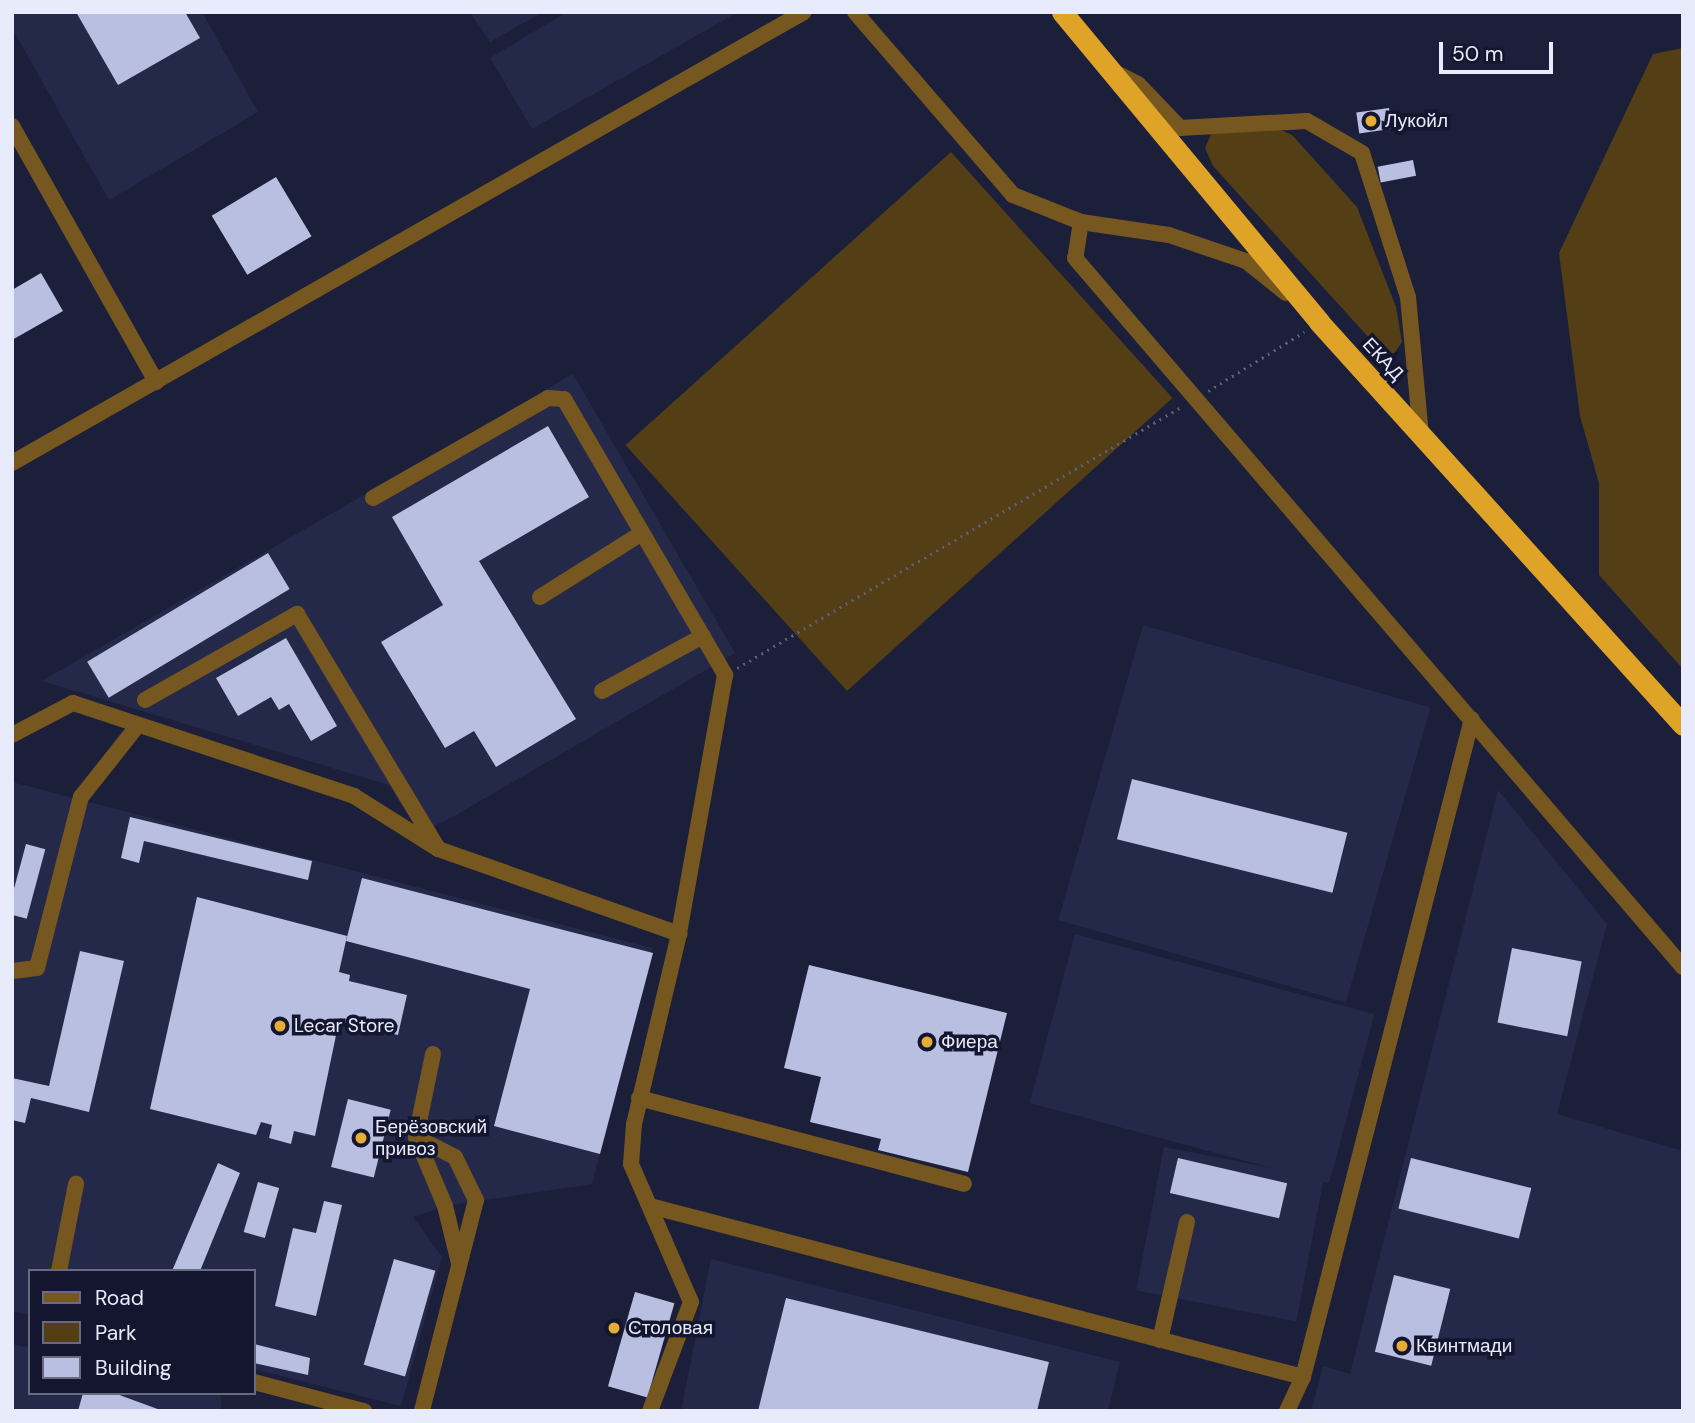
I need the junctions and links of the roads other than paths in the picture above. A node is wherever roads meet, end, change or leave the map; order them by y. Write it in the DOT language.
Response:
graph roads {
  1 [pos="804,12"];
  2 [pos="855,12"];
  3 [pos="1062,12"];
  4 [pos="1107,68"];
  5 [pos="12,126"];
  6 [pos="1081,222"];
  7 [pos="1314,317"];
  8 [pos="156,382"];
  9 [pos="1421,434"];
  10 [pos="12,463"];
  11 [pos="373,498"];
  12 [pos="642,533"];
  13 [pos="540,597"];
  14 [pos="703,636"];
  15 [pos="602,691"];
  16 [pos="145,700"];
  17 [pos="1472,719"];
  18 [pos="138,725"];
  19 [pos="1683,725"];
  20 [pos="12,736"];
  21 [pos="438,849"];
  22 [pos="679,934"];
  23 [pos="1683,967"];
  24 [pos="12,971"];
  25 [pos="433,1054"];
  26 [pos="639,1097"];
  27 [pos="416,1137"];
  28 [pos="76,1184"];
  29 [pos="964,1184"];
  30 [pos="654,1207"];
  31 [pos="1187,1222"];
  32 [pos="460,1265"];
  33 [pos="59,1269"];
  34 [pos="1160,1340"];
  35 [pos="1303,1377"];
  36 [pos="256,1383"];
  37 [pos="364,1411"];
  38 [pos="422,1411"];
  39 [pos="650,1411"];
  40 [pos="1287,1411"];
  1 -- 8 [label="street"];
  2 -- 6 [label="street"];
  3 -- 4 [label="highway, ЕКАД"];
  4 -- 7 [label="highway, ЕКАД"];
  4 -- 9 [label="street"];
  5 -- 8 [label="street"];
  6 -- 7 [label="street"];
  6 -- 17 [label="street"];
  7 -- 9 [label="highway, ЕКАД"];
  8 -- 10 [label="street"];
  9 -- 19 [label="highway, ЕКАД"];
  11 -- 12 [label="street"];
  12 -- 13 [label="street"];
  12 -- 14 [label="street"];
  14 -- 15 [label="street"];
  14 -- 22 [label="street"];
  16 -- 21 [label="street"];
  17 -- 23 [label="street"];
  17 -- 35 [label="street"];
  18 -- 20 [label="street"];
  18 -- 21 [label="street"];
  18 -- 24 [label="street"];
  21 -- 22 [label="street"];
  22 -- 26 [label="street"];
  25 -- 27 [label="street"];
  26 -- 29 [label="street"];
  26 -- 30 [label="street"];
  27 -- 32 [label="street"];
  27 -- 32 [label="street"];
  28 -- 33 [label="street"];
  30 -- 34 [label="street"];
  30 -- 39 [label="street"];
  31 -- 34 [label="street"];
  32 -- 38 [label="street"];
  34 -- 35 [label="street"];
  35 -- 40 [label="street"];
  36 -- 37 [label="street"];
}
